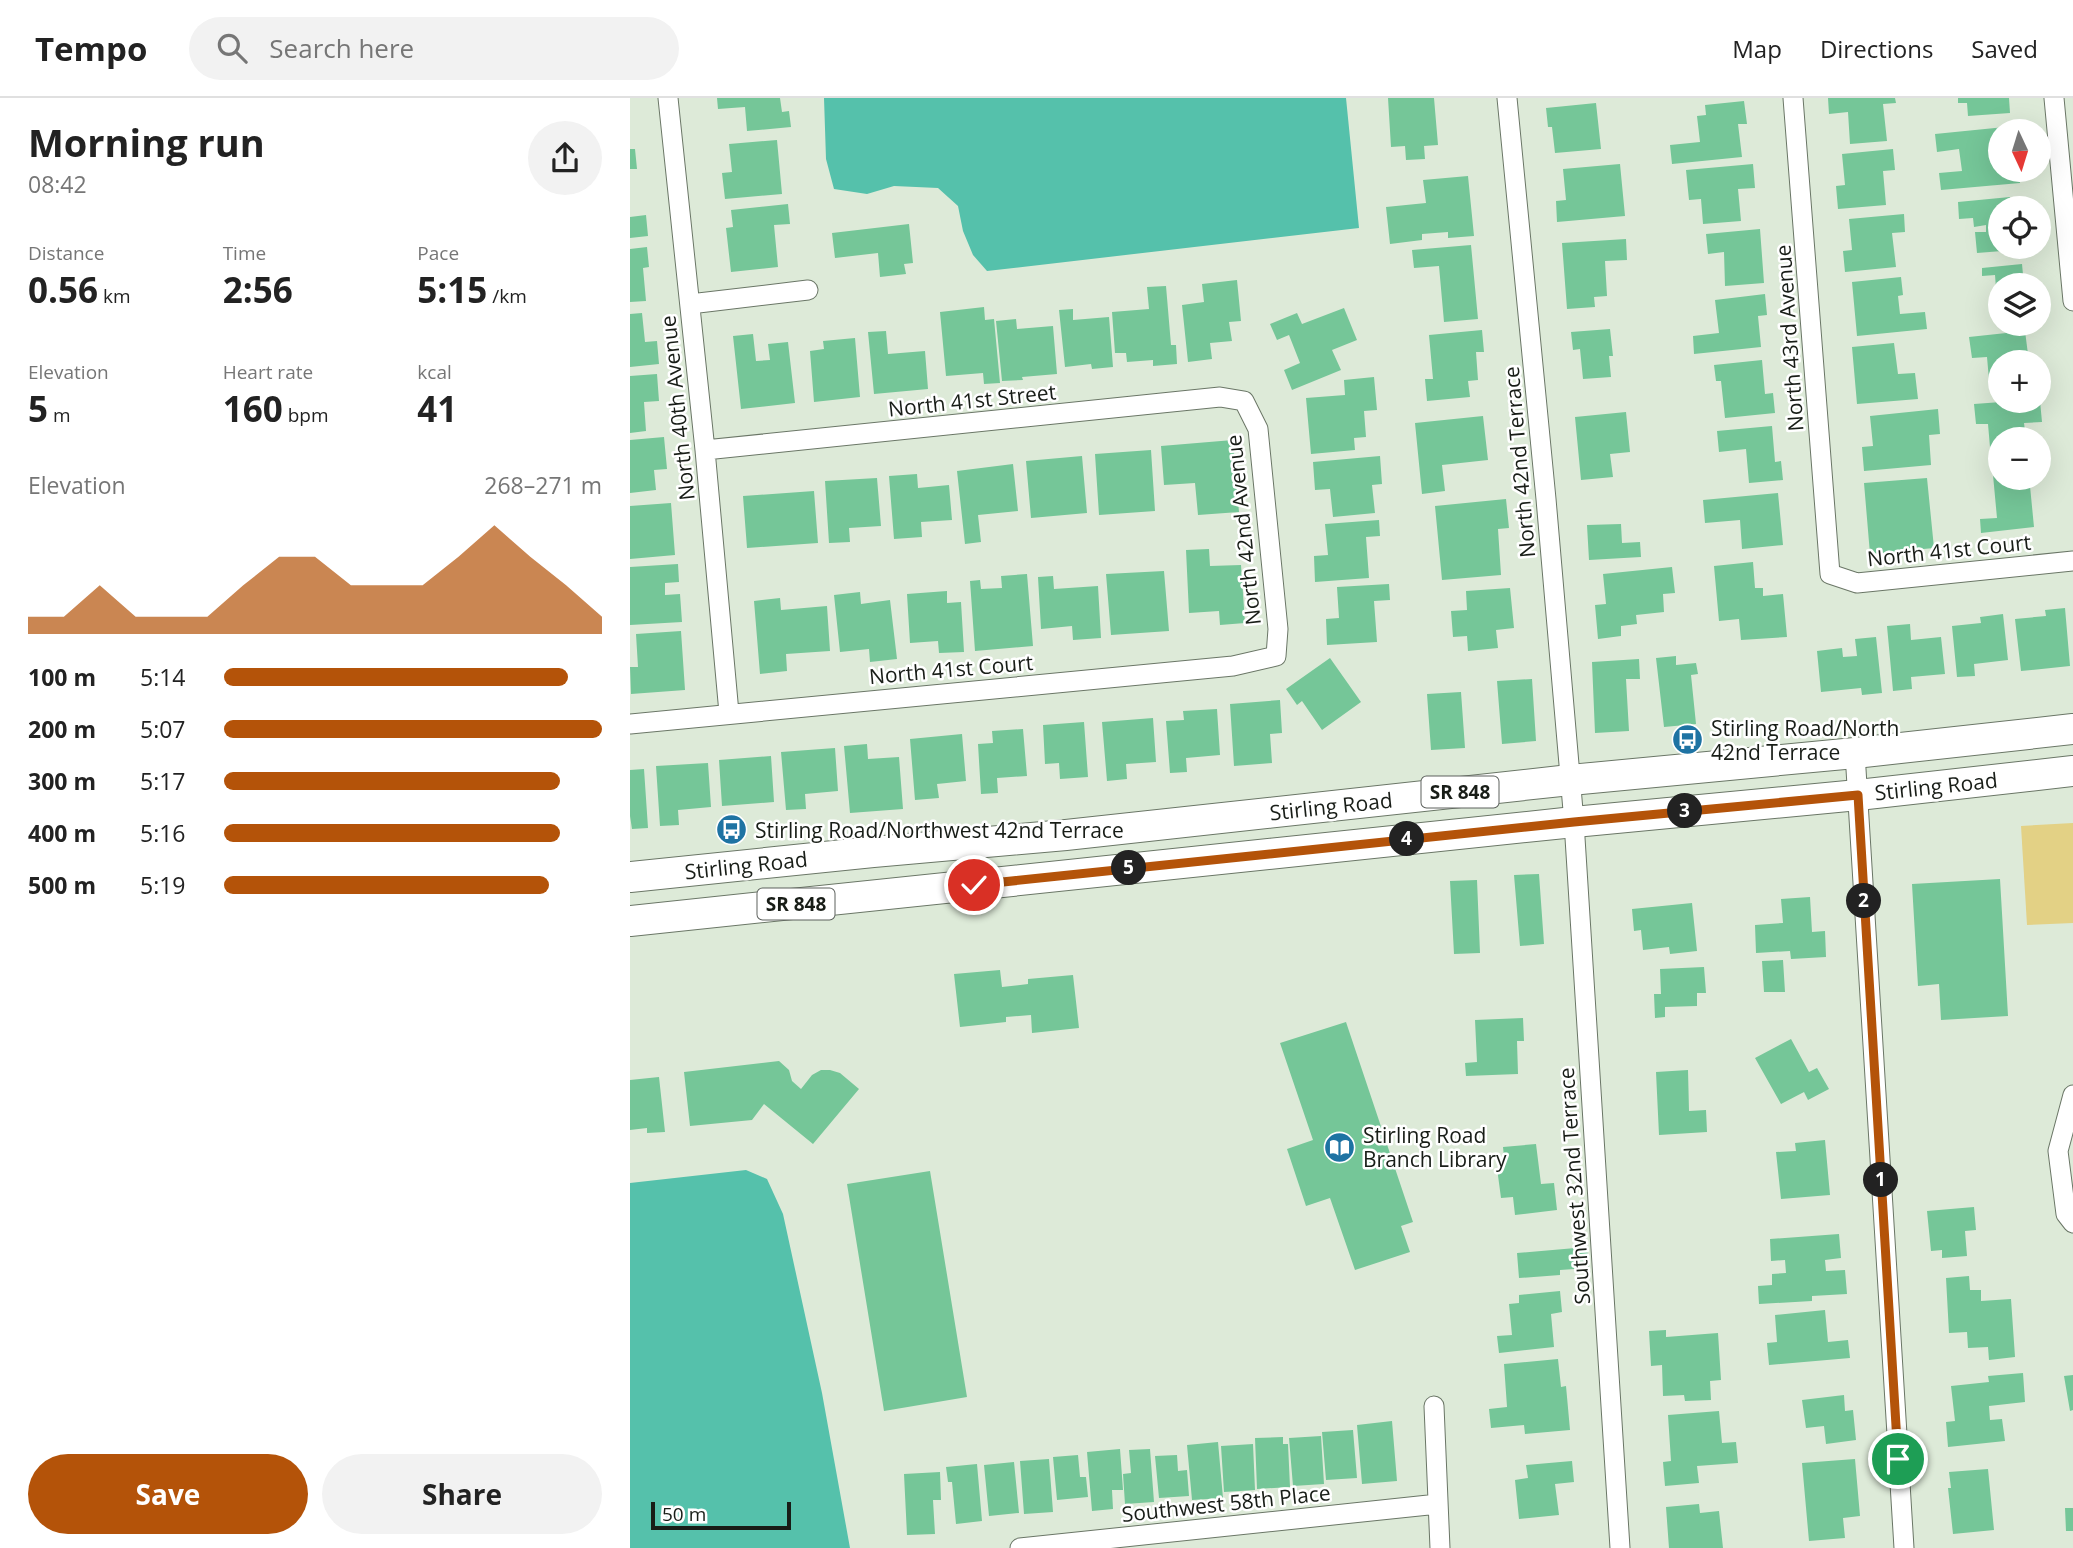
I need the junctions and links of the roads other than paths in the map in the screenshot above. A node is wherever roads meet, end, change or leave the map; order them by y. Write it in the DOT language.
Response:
graph roads {
  1 [pos="668,98"];
  2 [pos="1507,98"];
  3 [pos="1793,98"];
  4 [pos="2054,98"];
  5 [pos="808,290"];
  6 [pos="2073,301"];
  7 [pos="690,304"];
  8 [pos="1244,401"];
  9 [pos="705,450"];
  10 [pos="2073,561"];
  11 [pos="1830,574"];
  12 [pos="1276,656"];
  13 [pos="729,713"];
  14 [pos="630,724"];
  15 [pos="2073,729"];
  16 [pos="1855,753"];
  17 [pos="2073,771"];
  18 [pos="1570,780"];
  19 [pos="1858,795"];
  20 [pos="1574,822"];
  21 [pos="873,852"];
  22 [pos="630,877"];
  23 [pos="877,895"];
  24 [pos="630,921"];
  25 [pos="2073,1096"];
  26 [pos="2073,1223"];
  27 [pos="1434,1406"];
  28 [pos="1438,1504"];
  29 [pos="1020,1548"];
  30 [pos="1440,1548"];
  31 [pos="1620,1548"];
  32 [pos="1904,1548"];
  1 -- 7 [label="street, North 40th Avenue"];
  2 -- 18 [label="street, North 42nd Terrace"];
  3 -- 11 [label="street, North 43rd Avenue"];
  4 -- 6 [label="street"];
  5 -- 7 [label="street"];
  7 -- 9 [label="street, North 40th Avenue"];
  8 -- 9 [label="street, North 41st Street"];
  8 -- 12 [label="street, North 42nd Avenue"];
  9 -- 13 [label="street, North 40th Avenue"];
  10 -- 11 [label="street, North 41st Court"];
  12 -- 13 [label="street, North 41st Court"];
  13 -- 14 [label="street, North 41st Court"];
  15 -- 16 [label="main road, Stirling Road / SR 848"];
  16 -- 18 [label="main road, Stirling Road / SR 848"];
  16 -- 19 [label="street"];
  17 -- 19 [label="main road, Stirling Road / SR 848"];
  18 -- 20 [label="street, North 42nd Terrace"];
  18 -- 21 [label="main road, Stirling Road / SR 848"];
  19 -- 20 [label="main road, Stirling Road / SR 848"];
  19 -- 32 [label="street"];
  20 -- 23 [label="main road, Stirling Road / SR 848"];
  20 -- 31 [label="street, Southwest 32nd Terrace"];
  21 -- 22 [label="main road, Stirling Road / SR 848"];
  21 -- 23 [label="main road"];
  23 -- 24 [label="main road, Stirling Road / SR 848"];
  25 -- 26 [label="street"];
  27 -- 28 [label="street"];
  28 -- 29 [label="street, Southwest 58th Place"];
  28 -- 30 [label="street"];
}
